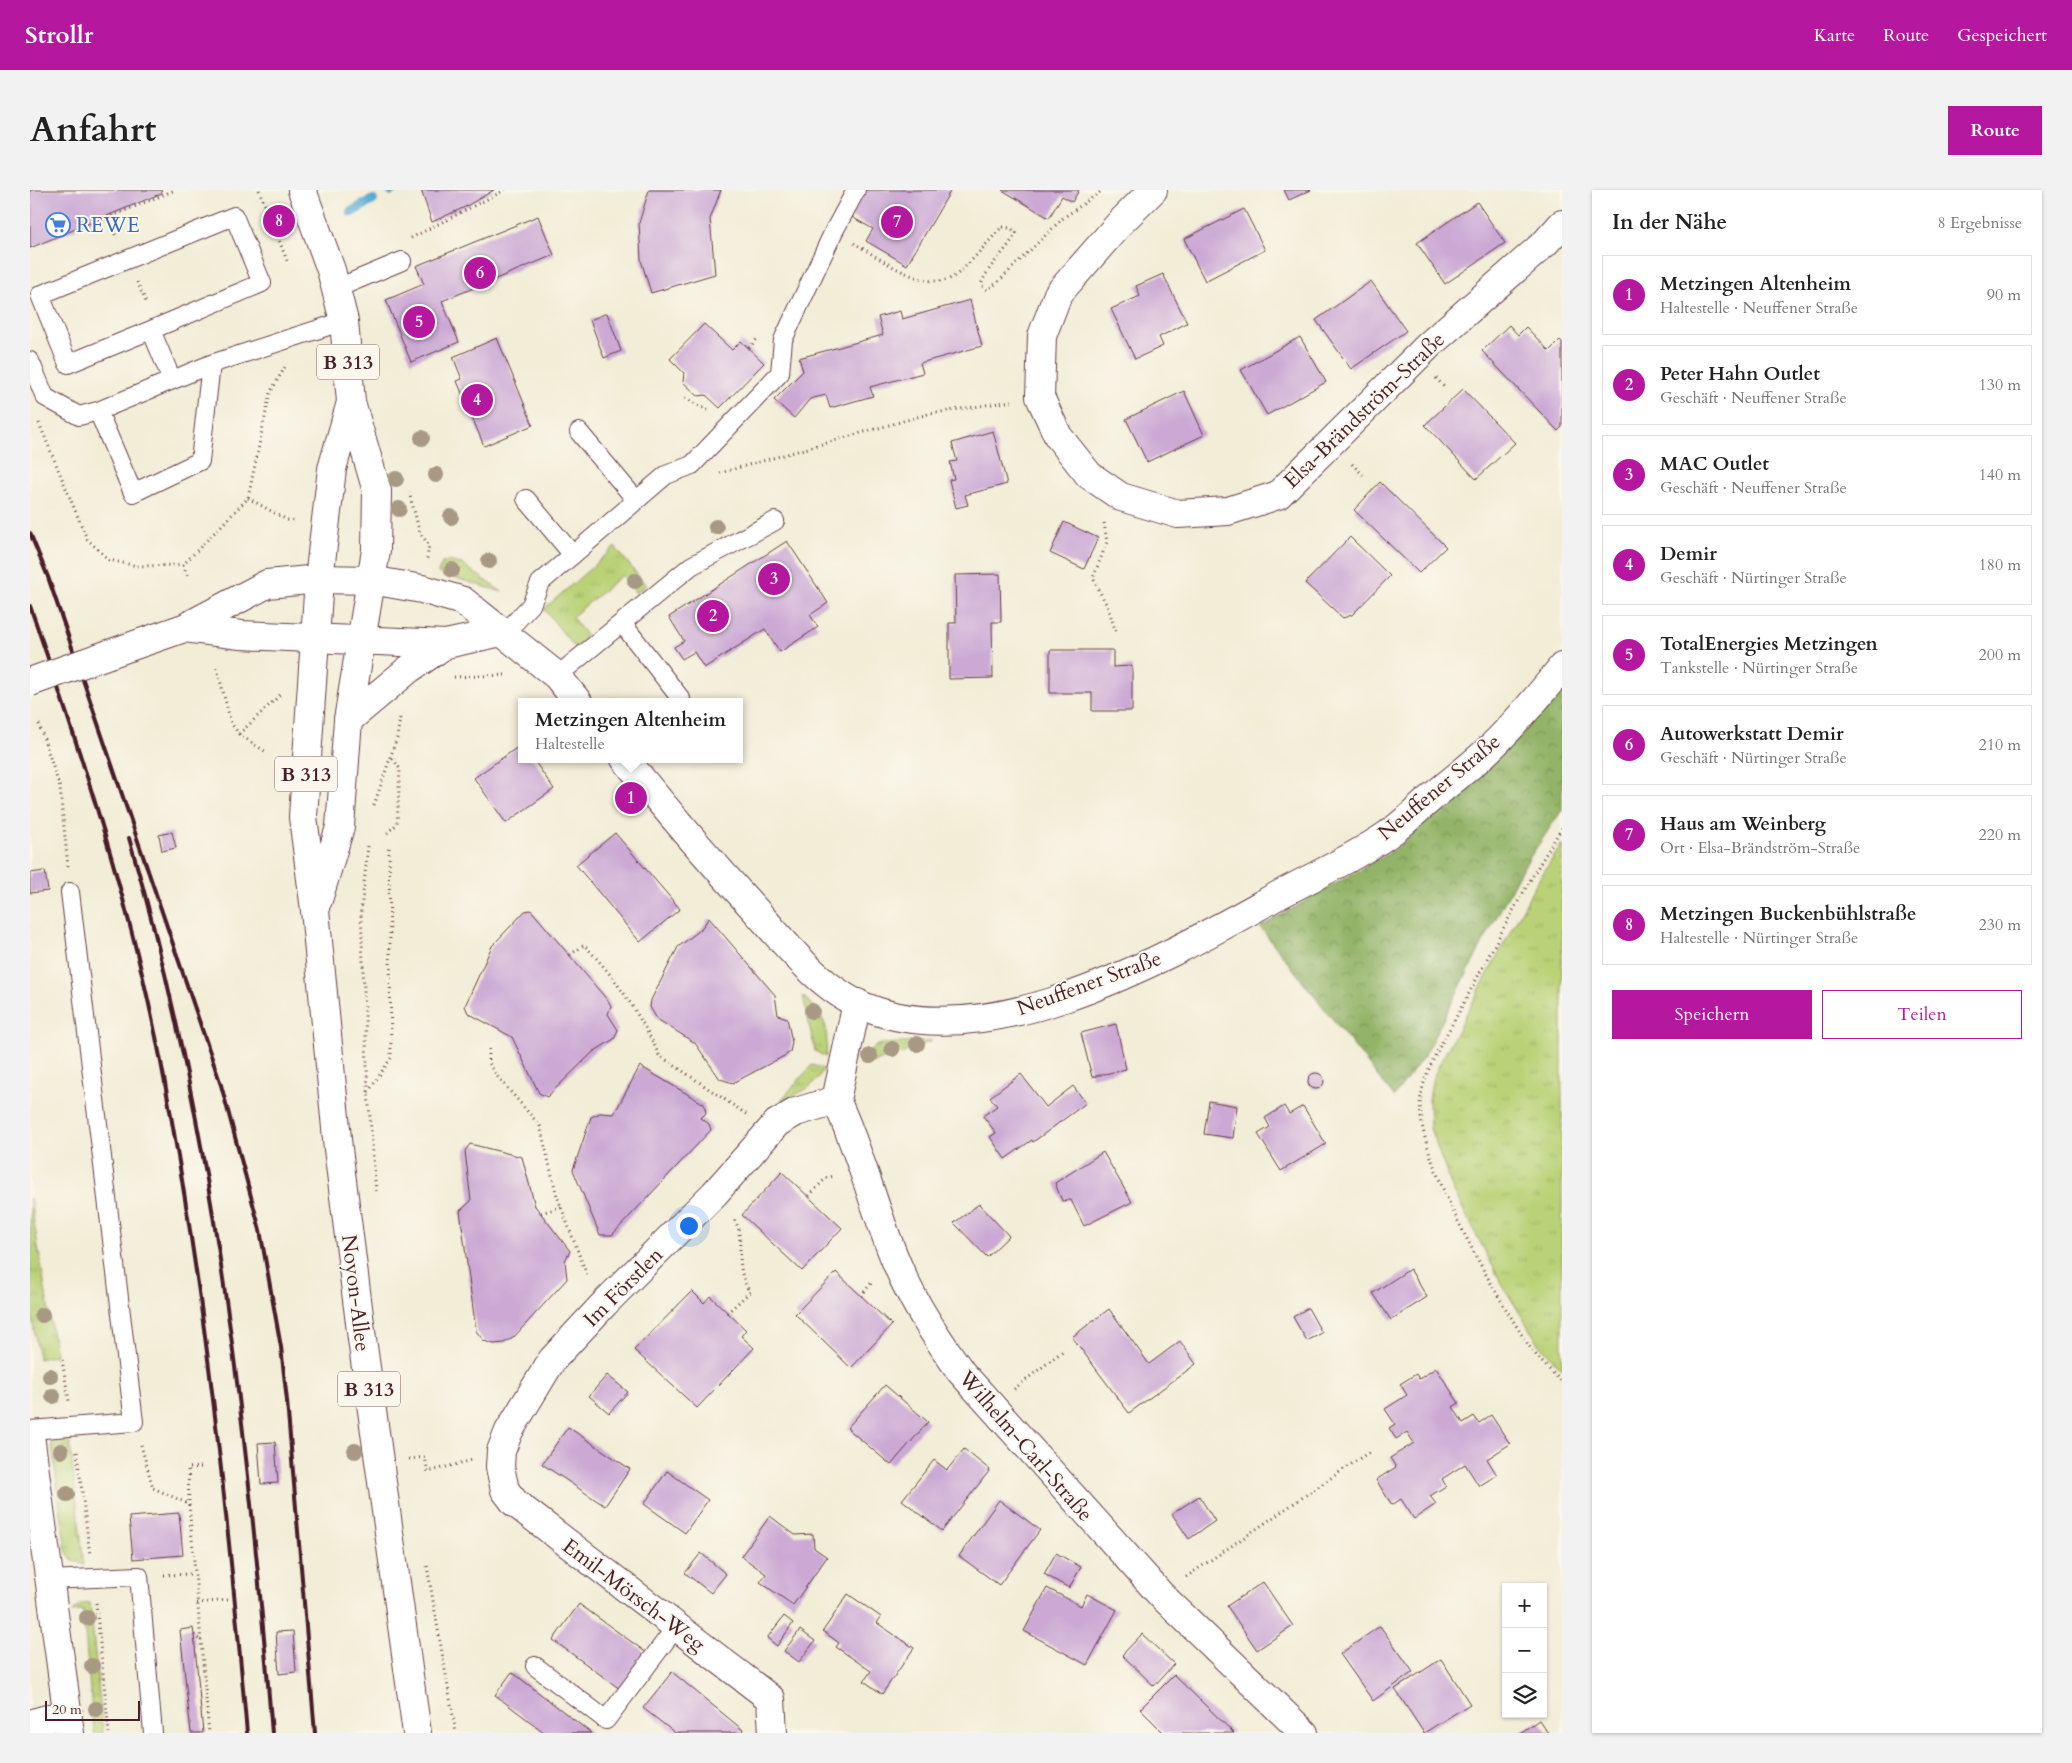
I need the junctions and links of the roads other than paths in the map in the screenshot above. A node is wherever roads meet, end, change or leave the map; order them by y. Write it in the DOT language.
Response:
graph roads {
  1 [pos="302,190"];
  2 [pos="856,190"];
  3 [pos="1153,190"];
  4 [pos="1562,224"];
  5 [pos="402,261"];
  6 [pos="335,289"];
  7 [pos="344,321"];
  8 [pos="151,330"];
  9 [pos="30,361"];
  10 [pos="211,364"];
  11 [pos="172,380"];
  12 [pos="351,402"];
  13 [pos="98,411"];
  14 [pos="579,432"];
  15 [pos="526,499"];
  16 [pos="636,500"];
  17 [pos="776,521"];
  18 [pos="573,555"];
  19 [pos="319,579"];
  20 [pos="371,580"];
  21 [pos="622,623"];
  22 [pos="184,628"];
  23 [pos="502,633"];
  24 [pos="315,637"];
  25 [pos="360,640"];
  26 [pos="446,644"];
  27 [pos="1562,667"];
  28 [pos="557,676"];
  29 [pos="30,682"];
  30 [pos="575,698"];
  31 [pos="680,698"];
  32 [pos="348,720"];
  33 [pos="628,763"];
  34 [pos="70,892"];
  35 [pos="315,910"];
  36 [pos="857,1003"];
  37 [pos="836,1100"];
  38 [pos="30,1430"];
  39 [pos="30,1435"];
  40 [pos="501,1451"];
  41 [pos="33,1466"];
  42 [pos="50,1580"];
  43 [pos="676,1627"];
  44 [pos="535,1666"];
  45 [pos="69,1723"];
  46 [pos="30,1724"];
  47 [pos="153,1733"];
  48 [pos="417,1733"];
  49 [pos="773,1733"];
  50 [pos="1304,1733"];
  1 -- 6 [label="main road, B 313"];
  2 -- 16 [label="lane"];
  3 -- 4 [label="main road, Elsa-Brändström-Straße"];
  5 -- 6 [label="lane"];
  6 -- 7 [label="main road, B 313"];
  7 -- 10 [label="lane"];
  7 -- 12 [label="main road, B 313"];
  8 -- 8 [label="lane"];
  8 -- 11 [label="lane"];
  9 -- 13 [label="lane"];
  10 -- 11 [label="lane"];
  10 -- 13 [label="lane"];
  11 -- 13 [label="lane"];
  12 -- 19 [label="main road, B 313"];
  12 -- 20 [label="main road, B 313"];
  14 -- 16 [label="lane"];
  15 -- 18 [label="lane"];
  16 -- 18 [label="lane"];
  17 -- 21 [label="lane"];
  18 -- 23 [label="lane"];
  19 -- 20 [label="main road"];
  19 -- 22 [label="main road"];
  19 -- 24 [label="main road, B 313"];
  20 -- 23 [label="main road"];
  20 -- 25 [label="main road, B 313"];
  21 -- 28 [label="lane"];
  21 -- 31 [label="lane"];
  22 -- 24 [label="main road"];
  22 -- 29 [label="main road, bridge"];
  23 -- 26 [label="main road"];
  23 -- 28 [label="main road"];
  24 -- 25 [label="main road"];
  24 -- 35 [label="main road, Noyon-Allee / B 313"];
  25 -- 26 [label="main road"];
  25 -- 32 [label="main road, Noyon-Allee / B 313"];
  26 -- 32 [label="main road"];
  27 -- 36 [label="main road, Neuffener Straße"];
  28 -- 30 [label="main road"];
  32 -- 35 [label="main road, Noyon-Allee / B 313"];
  33 -- 36 [label="main road, Neuffener Straße"];
  34 -- 38 [label="lane"];
  35 -- 48 [label="main road, Noyon-Allee / B 313"];
  36 -- 37 [label="main road"];
  37 -- 40 [label="main road, Im Förstlen"];
  37 -- 50 [label="main road, Wilhelm-Carl-Straße"];
  39 -- 41 [label="main road"];
  40 -- 43 [label="main road, Emil-Mörsch-Weg"];
  41 -- 42 [label="main road"];
  42 -- 45 [label="main road"];
  42 -- 47 [label="lane"];
  43 -- 44 [label="lane"];
  43 -- 49 [label="main road, Emil-Mörsch-Weg"];
  45 -- 46 [label="main road"];
}
